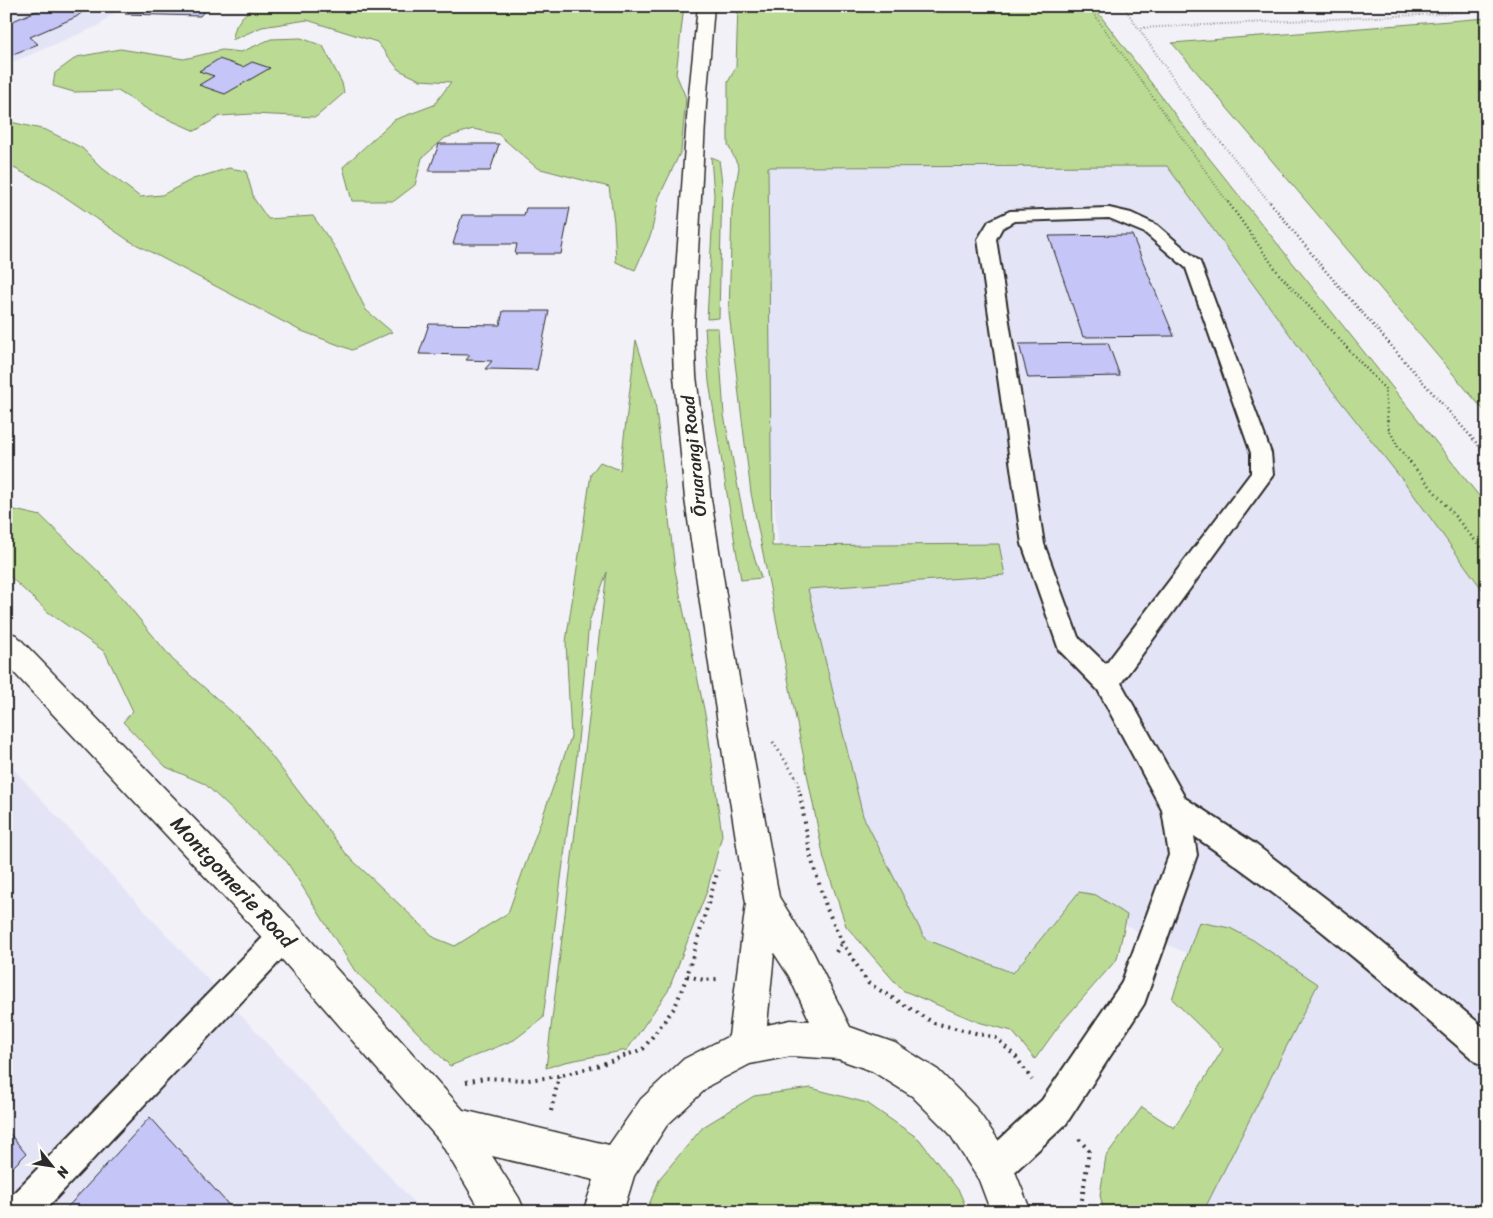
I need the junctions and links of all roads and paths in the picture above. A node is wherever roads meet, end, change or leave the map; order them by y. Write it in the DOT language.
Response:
graph roads {
  1 [pos="706,6"];
  2 [pos="1088,6"];
  3 [pos="1123,6"];
  4 [pos="1487,9"];
  5 [pos="1138,28"];
  6 [pos="1487,455"];
  7 [pos="1487,555"];
  8 [pos="6,644"];
  9 [pos="1107,682"];
  10 [pos="797,779"];
  11 [pos="1175,807"];
  12 [pos="718,868"];
  13 [pos="763,903"];
  14 [pos="284,936"];
  15 [pos="687,976"];
  16 [pos="713,979"];
  17 [pos="838,1041"];
  18 [pos="746,1047"];
  19 [pos="1487,1051"];
  20 [pos="559,1076"];
  21 [pos="484,1078"];
  22 [pos="553,1104"];
  23 [pos="1054,1112"];
  24 [pos="452,1127"];
  25 [pos="618,1166"];
  26 [pos="994,1168"];
  27 [pos="19,1212"];
  28 [pos="504,1212"];
  29 [pos="603,1212"];
  30 [pos="1011,1212"];
  31 [pos="1082,1212"];
  1 -- 13 [label="street, Ōruarangi Road"];
  2 -- 7 [label="path"];
  3 -- 5 [label="path"];
  4 -- 5 [label="path"];
  5 -- 6 [label="path"];
  8 -- 14 [label="street, Montgomerie Road"];
  9 -- 9 [label="lane"];
  9 -- 11 [label="lane"];
  10 -- 23 [label="path"];
  11 -- 19 [label="lane"];
  11 -- 23 [label="lane"];
  12 -- 15 [label="path"];
  13 -- 17 [label="street, Ōruarangi Road"];
  13 -- 18 [label="street, Ōruarangi Road"];
  14 -- 24 [label="street, Montgomerie Road"];
  14 -- 27 [label="lane"];
  15 -- 16 [label="path"];
  15 -- 20 [label="path"];
  17 -- 18 [label="street"];
  17 -- 26 [label="street"];
  18 -- 25 [label="street"];
  20 -- 21 [label="path"];
  20 -- 22 [label="path"];
  23 -- 26 [label="lane"];
  23 -- 31 [label="path"];
  24 -- 25 [label="street"];
  24 -- 28 [label="street, Montgomerie Road"];
  25 -- 29 [label="street"];
  26 -- 30 [label="street"];
}
